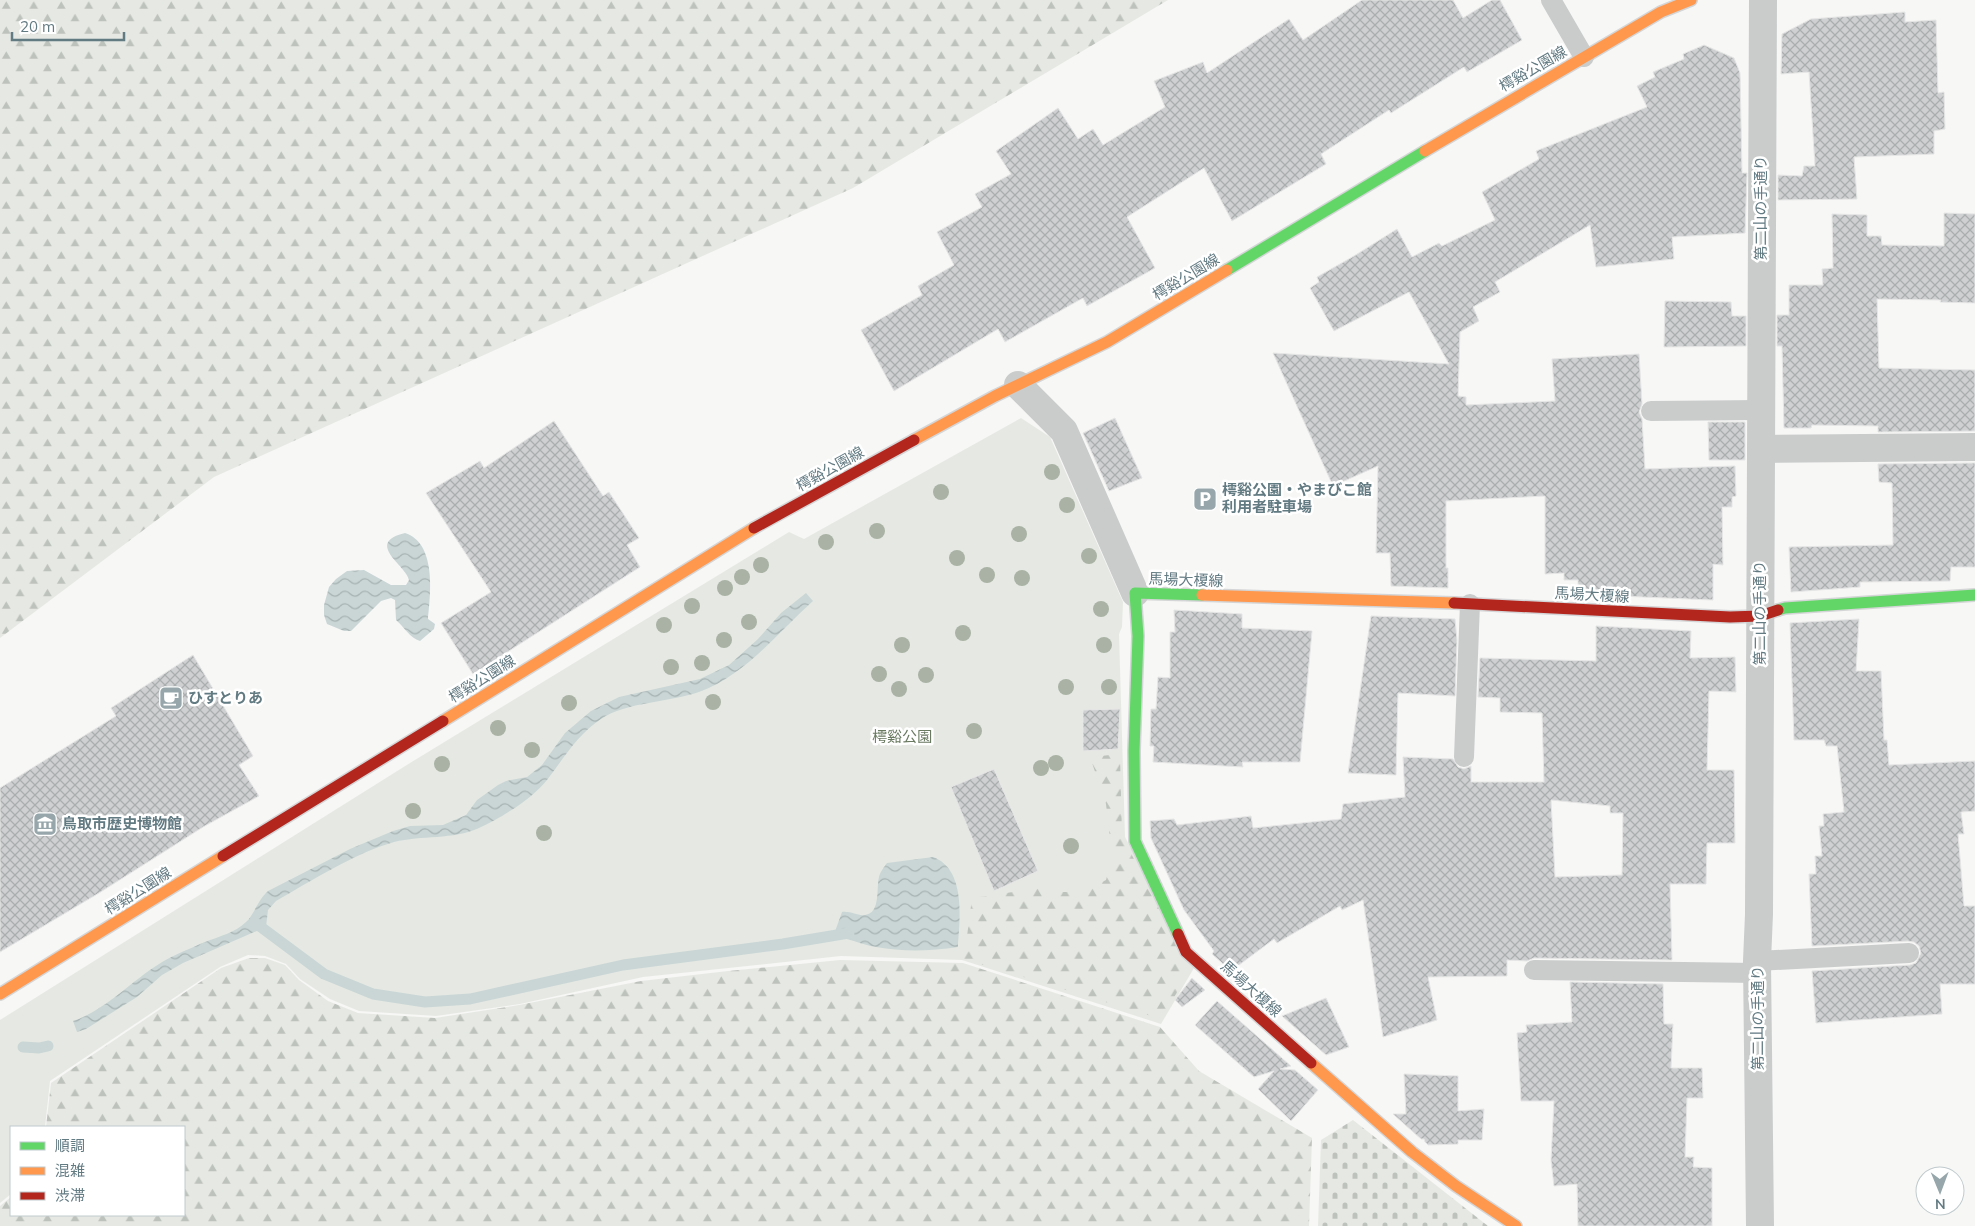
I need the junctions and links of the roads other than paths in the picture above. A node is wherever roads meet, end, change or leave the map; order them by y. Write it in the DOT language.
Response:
graph roads {
  1 [pos="1551,0"];
  2 [pos="1691,0"];
  3 [pos="1763,0"];
  4 [pos="1584,57"];
  5 [pos="1018,385"];
  6 [pos="1760,410"];
  7 [pos="1651,411"];
  8 [pos="1975,447"];
  9 [pos="1761,449"];
  10 [pos="1135,593"];
  11 [pos="1975,595"];
  12 [pos="1470,604"];
  13 [pos="1760,616"];
  14 [pos="1464,757"];
  15 [pos="1909,953"];
  16 [pos="1757,967"];
  17 [pos="1534,970"];
  18 [pos="0,994"];
  19 [pos="1516,1226"];
  20 [pos="1760,1226"];
  1 -- 4 [label="lane"];
  2 -- 4 [label="main road, 樗谿公園線"];
  3 -- 6 [label="street, 第二山の手通り"];
  4 -- 5 [label="main road, 樗谿公園線"];
  5 -- 10 [label="street"];
  5 -- 18 [label="main road, 樗谿公園線"];
  6 -- 7 [label="lane"];
  6 -- 9 [label="street, 第二山の手通り"];
  8 -- 9 [label="street"];
  9 -- 13 [label="street, 第二山の手通り"];
  10 -- 12 [label="main road, 馬場大榎線"];
  10 -- 19 [label="main road, 馬場大榎線"];
  11 -- 13 [label="main road, 馬場大榎線"];
  12 -- 13 [label="main road, 馬場大榎線"];
  12 -- 14 [label="lane"];
  13 -- 16 [label="street, 第二山の手通り"];
  15 -- 16 [label="lane"];
  16 -- 17 [label="lane"];
  16 -- 20 [label="street, 第二山の手通り"];
}
